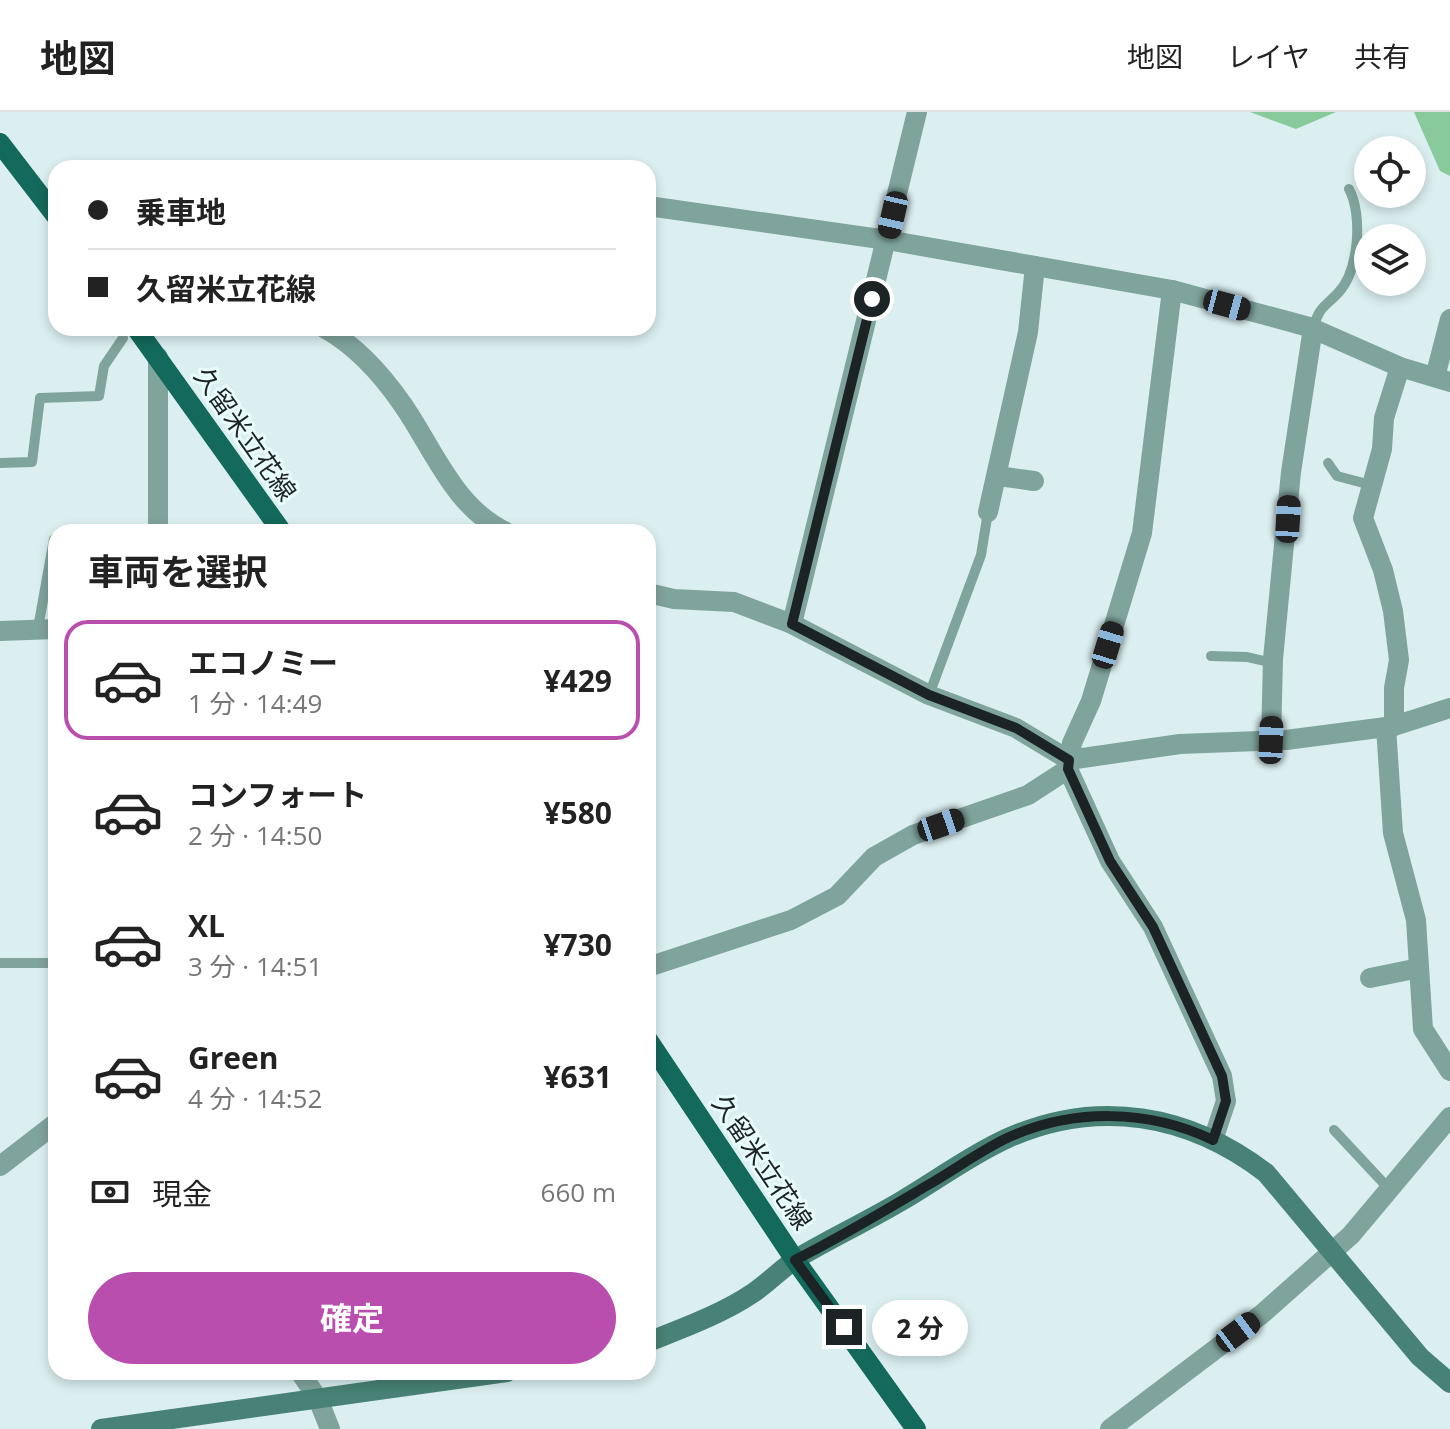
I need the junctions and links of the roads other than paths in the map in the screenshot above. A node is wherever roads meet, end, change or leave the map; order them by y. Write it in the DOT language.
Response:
graph roads {
  1 [pos="917,112"];
  2 [pos="0,143"];
  3 [pos="1349,189"];
  4 [pos="48,202"];
  5 [pos="656,207"];
  6 [pos="887,240"];
  7 [pos="1035,266"];
  8 [pos="1172,290"];
  9 [pos="1450,319"];
  10 [pos="1313,328"];
  11 [pos="128,336"];
  12 [pos="134,336"];
  13 [pos="334,336"];
  14 [pos="158,357"];
  15 [pos="1400,367"];
  16 [pos="1442,380"];
  17 [pos="0,463"];
  18 [pos="1328,463"];
  19 [pos="998,476"];
  20 [pos="1034,481"];
  21 [pos="1371,485"];
  22 [pos="988,512"];
  23 [pos="158,524"];
  24 [pos="276,524"];
  25 [pos="489,524"];
  26 [pos="656,595"];
  27 [pos="792,624"];
  28 [pos="47,628"];
  29 [pos="0,631"];
  30 [pos="1211,656"];
  31 [pos="1273,663"];
  32 [pos="929,695"];
  33 [pos="1450,708"];
  34 [pos="1390,726"];
  35 [pos="1271,740"];
  36 [pos="1068,764"];
  37 [pos="0,963"];
  38 [pos="48,963"];
  39 [pos="656,964"];
  40 [pos="1419,968"];
  41 [pos="1370,978"];
  42 [pos="656,1052"];
  43 [pos="1450,1071"];
  44 [pos="1450,1117"];
  45 [pos="48,1129"];
  46 [pos="1334,1130"];
  47 [pos="1213,1140"];
  48 [pos="0,1166"];
  49 [pos="1390,1190"];
  50 [pos="1333,1252"];
  51 [pos="795,1260"];
  52 [pos="656,1338"];
  53 [pos="305,1380"];
  54 [pos="451,1380"];
  55 [pos="1450,1383"];
  56 [pos="318,1399"];
  57 [pos="101,1429"];
  58 [pos="330,1429"];
  59 [pos="916,1429"];
  60 [pos="1110,1429"];
  1 -- 6 [label="street"];
  2 -- 4 [label="main road"];
  3 -- 10 [label="lane"];
  5 -- 6 [label="street"];
  6 -- 7 [label="street"];
  6 -- 27 [label="street"];
  7 -- 8 [label="street"];
  7 -- 19 [label="street"];
  8 -- 10 [label="street"];
  8 -- 36 [label="street"];
  9 -- 16 [label="street"];
  10 -- 15 [label="street"];
  10 -- 31 [label="street"];
  11 -- 17 [label="lane"];
  12 -- 14 [label="main road, 久留米立花線"];
  13 -- 25 [label="street"];
  14 -- 23 [label="street"];
  14 -- 24 [label="main road, 久留米立花線"];
  15 -- 16 [label="street"];
  15 -- 21 [label="street"];
  18 -- 21 [label="lane"];
  19 -- 20 [label="street"];
  19 -- 22 [label="street"];
  21 -- 34 [label="street"];
  22 -- 32 [label="lane"];
  26 -- 27 [label="street"];
  27 -- 32 [label="street"];
  28 -- 29 [label="street"];
  30 -- 31 [label="lane"];
  31 -- 35 [label="street"];
  32 -- 36 [label="street"];
  33 -- 34 [label="street"];
  34 -- 35 [label="street"];
  34 -- 40 [label="street"];
  35 -- 36 [label="street"];
  36 -- 39 [label="street"];
  36 -- 47 [label="street"];
  37 -- 38 [label="lane"];
  40 -- 41 [label="street"];
  40 -- 43 [label="street"];
  42 -- 51 [label="main road, 久留米立花線"];
  44 -- 49 [label="street"];
  45 -- 48 [label="street"];
  46 -- 49 [label="lane"];
  47 -- 50 [label="street"];
  47 -- 51 [label="street"];
  49 -- 50 [label="street"];
  50 -- 55 [label="street"];
  50 -- 60 [label="street"];
  51 -- 52 [label="street"];
  51 -- 59 [label="main road, 久留米立花線"];
  53 -- 56 [label="street"];
  54 -- 56 [label="street"];
  56 -- 57 [label="street"];
  56 -- 58 [label="street"];
}
